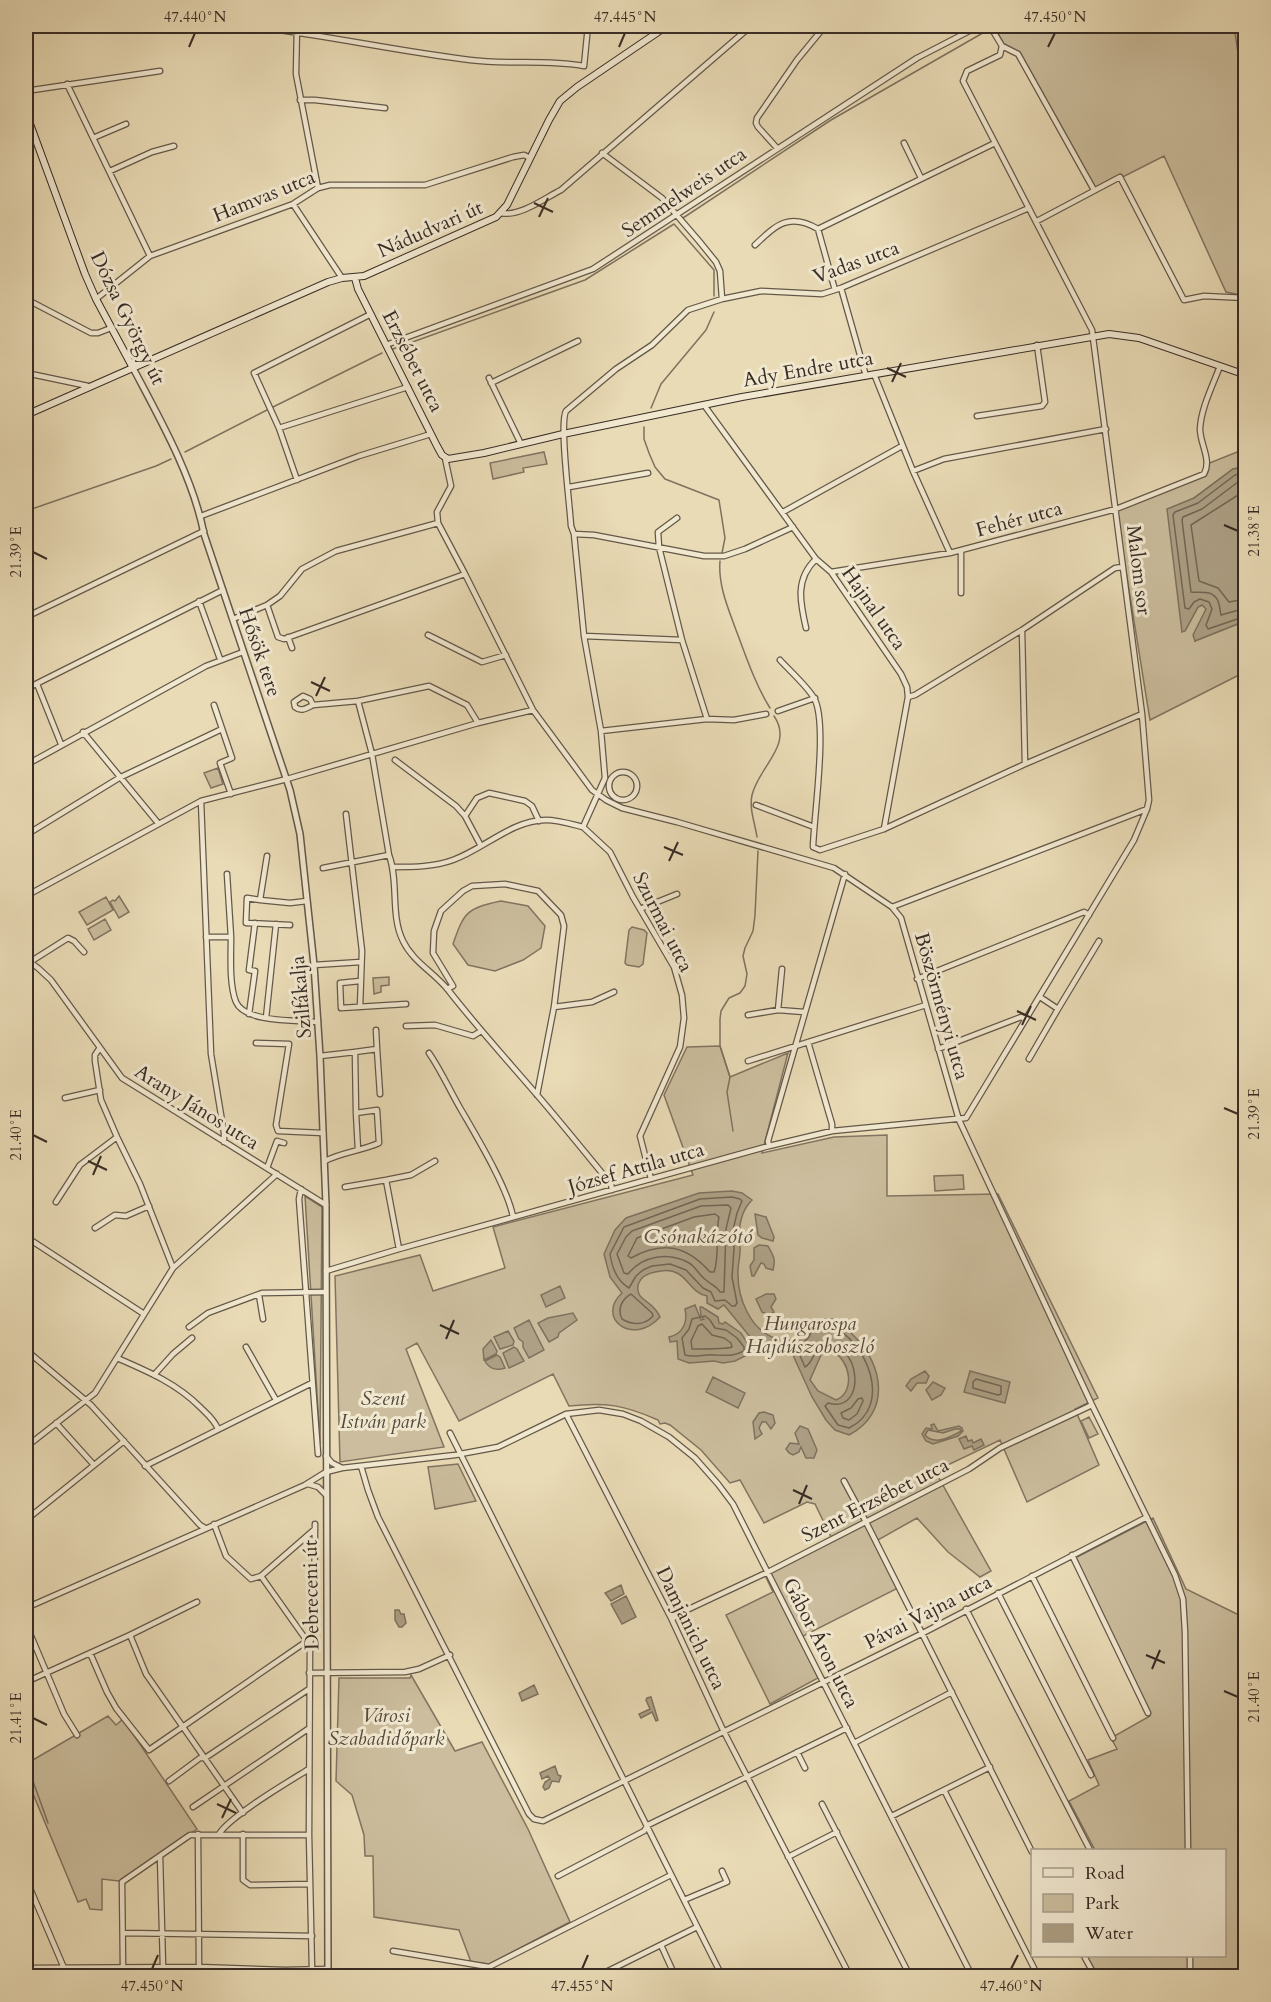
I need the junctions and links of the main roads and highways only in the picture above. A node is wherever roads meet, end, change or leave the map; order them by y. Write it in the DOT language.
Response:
graph roads {
  1 [pos="666,26"];
  2 [pos="26,113"];
  3 [pos="28,126"];
  4 [pos="355,278"];
  5 [pos="133,368"];
  6 [pos="1245,375"];
  7 [pos="26,415"];
  8 [pos="445,457"];
  1 -- 4 [label="main road, Nádudvari út"];
  2 -- 3 [label="main road, Dózsa György út"];
  3 -- 5 [label="main road, Dózsa György út"];
  4 -- 5 [label="main road, Nádudvari út"];
  4 -- 8 [label="main road, Erzsébet utca"];
  5 -- 7 [label="main road, Nádudvari út"];
  6 -- 8 [label="main road, Ady Endre utca"];
}
